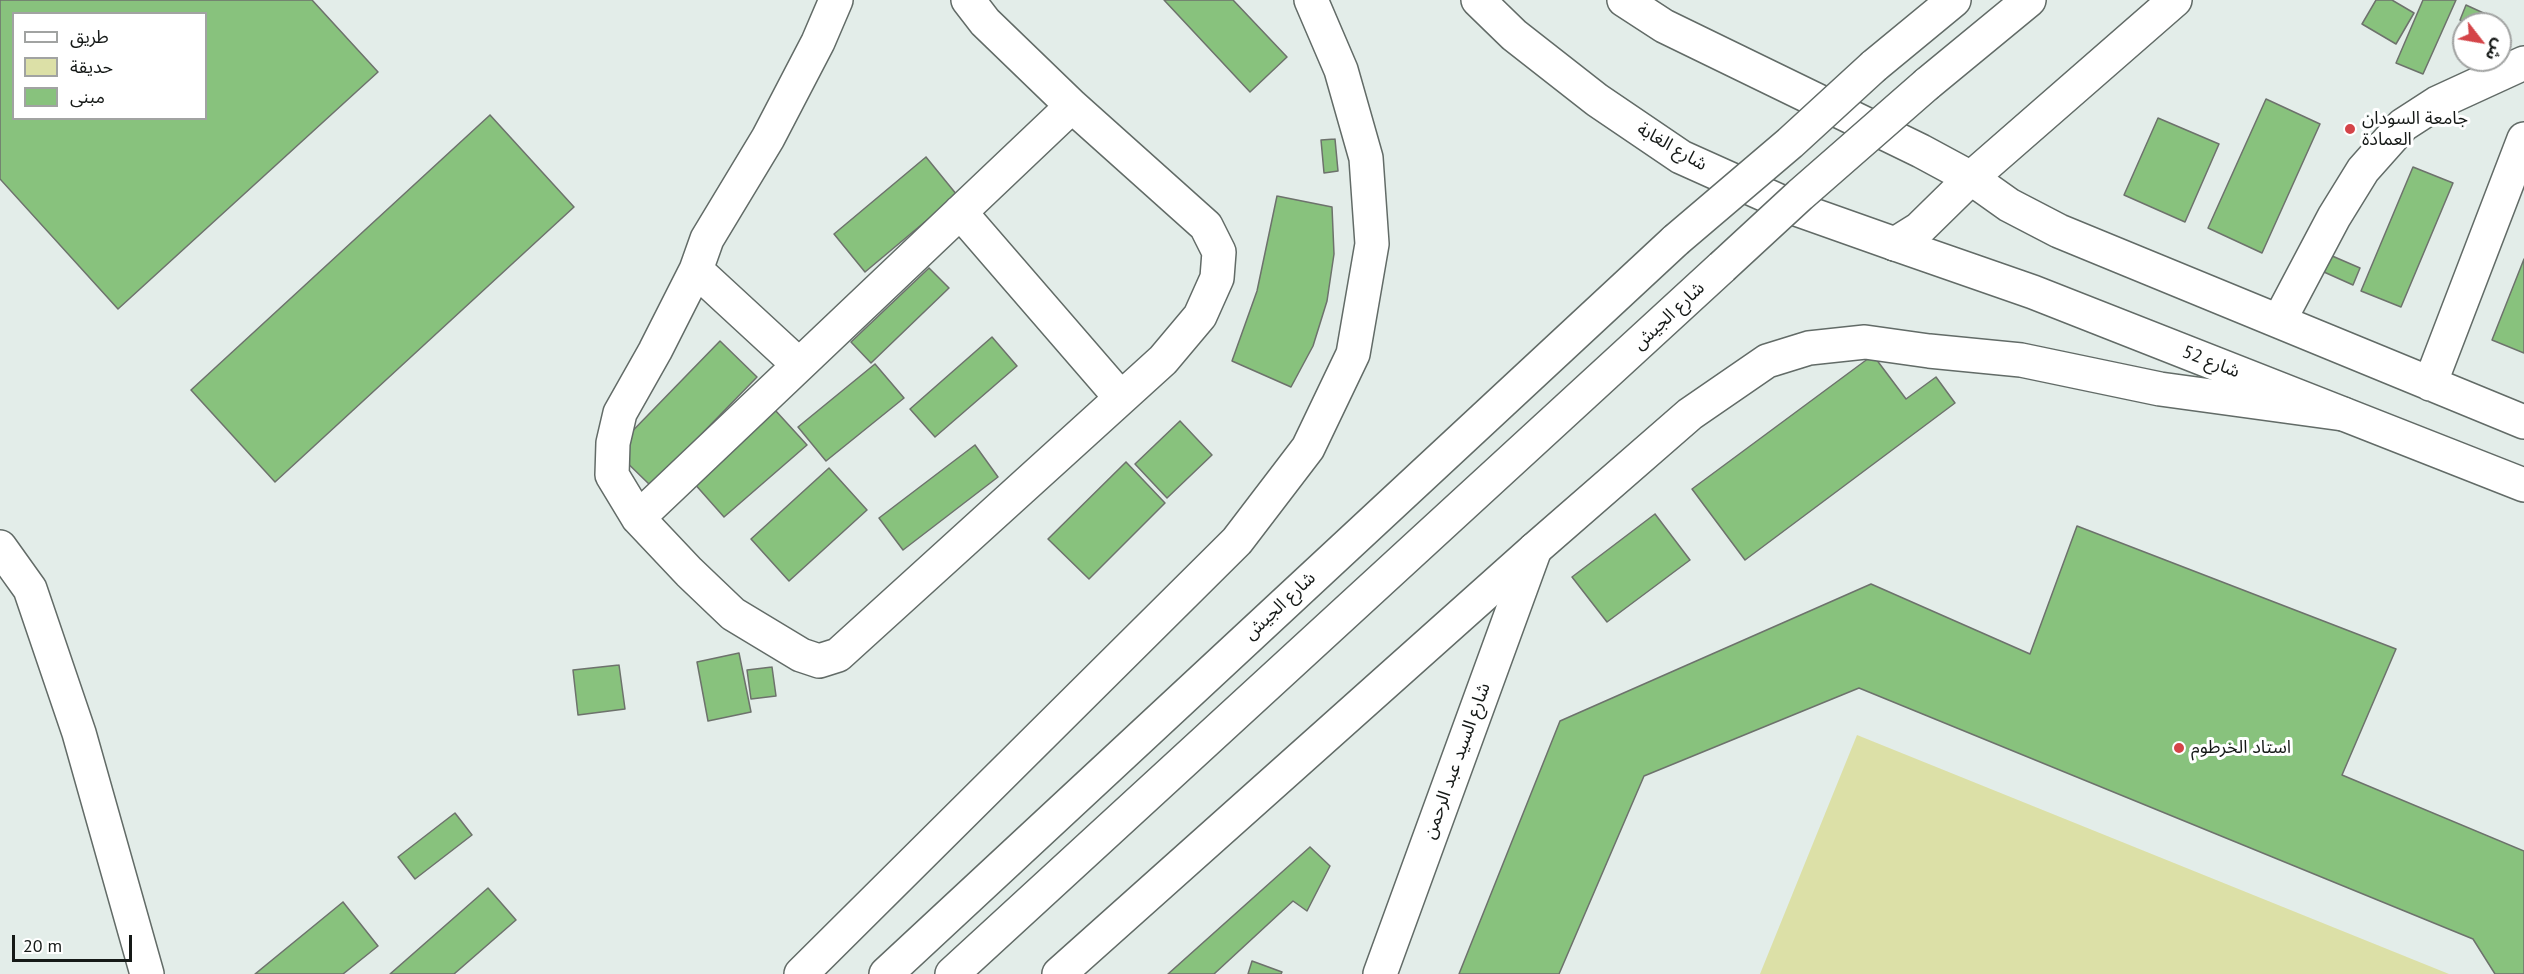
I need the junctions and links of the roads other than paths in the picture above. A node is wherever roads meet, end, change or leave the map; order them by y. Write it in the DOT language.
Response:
graph roads {
  1 [pos="836,0"];
  2 [pos="968,0"];
  3 [pos="1311,0"];
  4 [pos="1478,0"];
  5 [pos="1624,0"];
  6 [pos="1954,0"];
  7 [pos="2029,0"];
  8 [pos="2175,0"];
  9 [pos="2524,63"];
  10 [pos="1072,106"];
  11 [pos="2524,139"];
  12 [pos="1971,178"];
  13 [pos="960,212"];
  14 [pos="1896,244"];
  15 [pos="696,270"];
  16 [pos="2279,321"];
  17 [pos="799,365"];
  18 [pos="2430,384"];
  19 [pos="1121,398"];
  20 [pos="2343,414"];
  21 [pos="2524,422"];
  22 [pos="2524,485"];
  23 [pos="638,518"];
  24 [pos="0,547"];
  25 [pos="1535,549"];
  26 [pos="147,974"];
  27 [pos="801,974"];
  28 [pos="886,974"];
  29 [pos="951,974"];
  30 [pos="1059,974"];
  31 [pos="1380,974"];
  1 -- 15 [label="main road"];
  2 -- 10 [label="main road"];
  3 -- 27 [label="main road"];
  4 -- 14 [label="main road, شارع الغابة"];
  5 -- 12 [label="main road"];
  6 -- 28 [label="main road, شارع الجيش, bridge"];
  7 -- 29 [label="main road, شارع الجيش, bridge"];
  8 -- 12 [label="main road"];
  9 -- 16 [label="main road"];
  10 -- 13 [label="main road"];
  10 -- 19 [label="main road"];
  11 -- 18 [label="main road"];
  12 -- 14 [label="main road"];
  12 -- 16 [label="main road"];
  13 -- 17 [label="main road"];
  13 -- 19 [label="main road"];
  14 -- 20 [label="main road, شارع 52"];
  15 -- 17 [label="main road"];
  15 -- 23 [label="main road"];
  16 -- 18 [label="main road"];
  17 -- 23 [label="main road"];
  18 -- 21 [label="main road"];
  19 -- 23 [label="main road"];
  20 -- 22 [label="main road, شارع 52"];
  20 -- 25 [label="main road"];
  24 -- 26 [label="main road"];
  25 -- 30 [label="main road"];
  25 -- 31 [label="main road, شارع السيد عبد الرحمن"];
}
